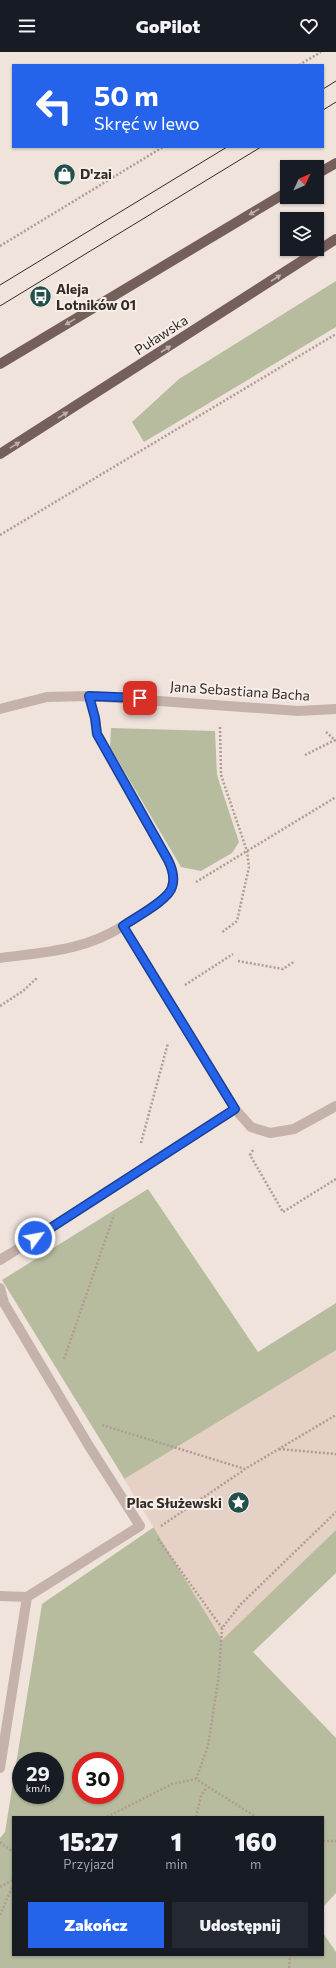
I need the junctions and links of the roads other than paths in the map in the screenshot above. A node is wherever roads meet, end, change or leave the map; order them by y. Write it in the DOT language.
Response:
graph roads {
  1 [pos="336,163"];
  2 [pos="324,170"];
  3 [pos="280,196"];
  4 [pos="336,239"];
  5 [pos="0,364"];
  6 [pos="0,454"];
  7 [pos="89,696"];
  8 [pos="0,709"];
  9 [pos="336,709"];
  10 [pos="123,926"];
  11 [pos="0,958"];
  12 [pos="336,1106"];
  13 [pos="235,1109"];
  14 [pos="0,1260"];
  15 [pos="0,1288"];
  16 [pos="0,1596"];
  17 [pos="27,1597"];
  18 [pos="0,1768"];
  1 -- 2 [label="main road"];
  3 -- 5 [label="main road, one-way"];
  6 -- 4 [label="main road, Puławska, one-way"];
  7 -- 8 [label="street, Jana Sebastiana Bacha"];
  7 -- 9 [label="street, Jana Sebastiana Bacha"];
  7 -- 10 [label="street"];
  10 -- 11 [label="street"];
  10 -- 13 [label="street"];
  12 -- 13 [label="street"];
  13 -- 14 [label="street"];
  15 -- 17 [label="street"];
  16 -- 17 [label="street"];
  17 -- 18 [label="street"];
}
